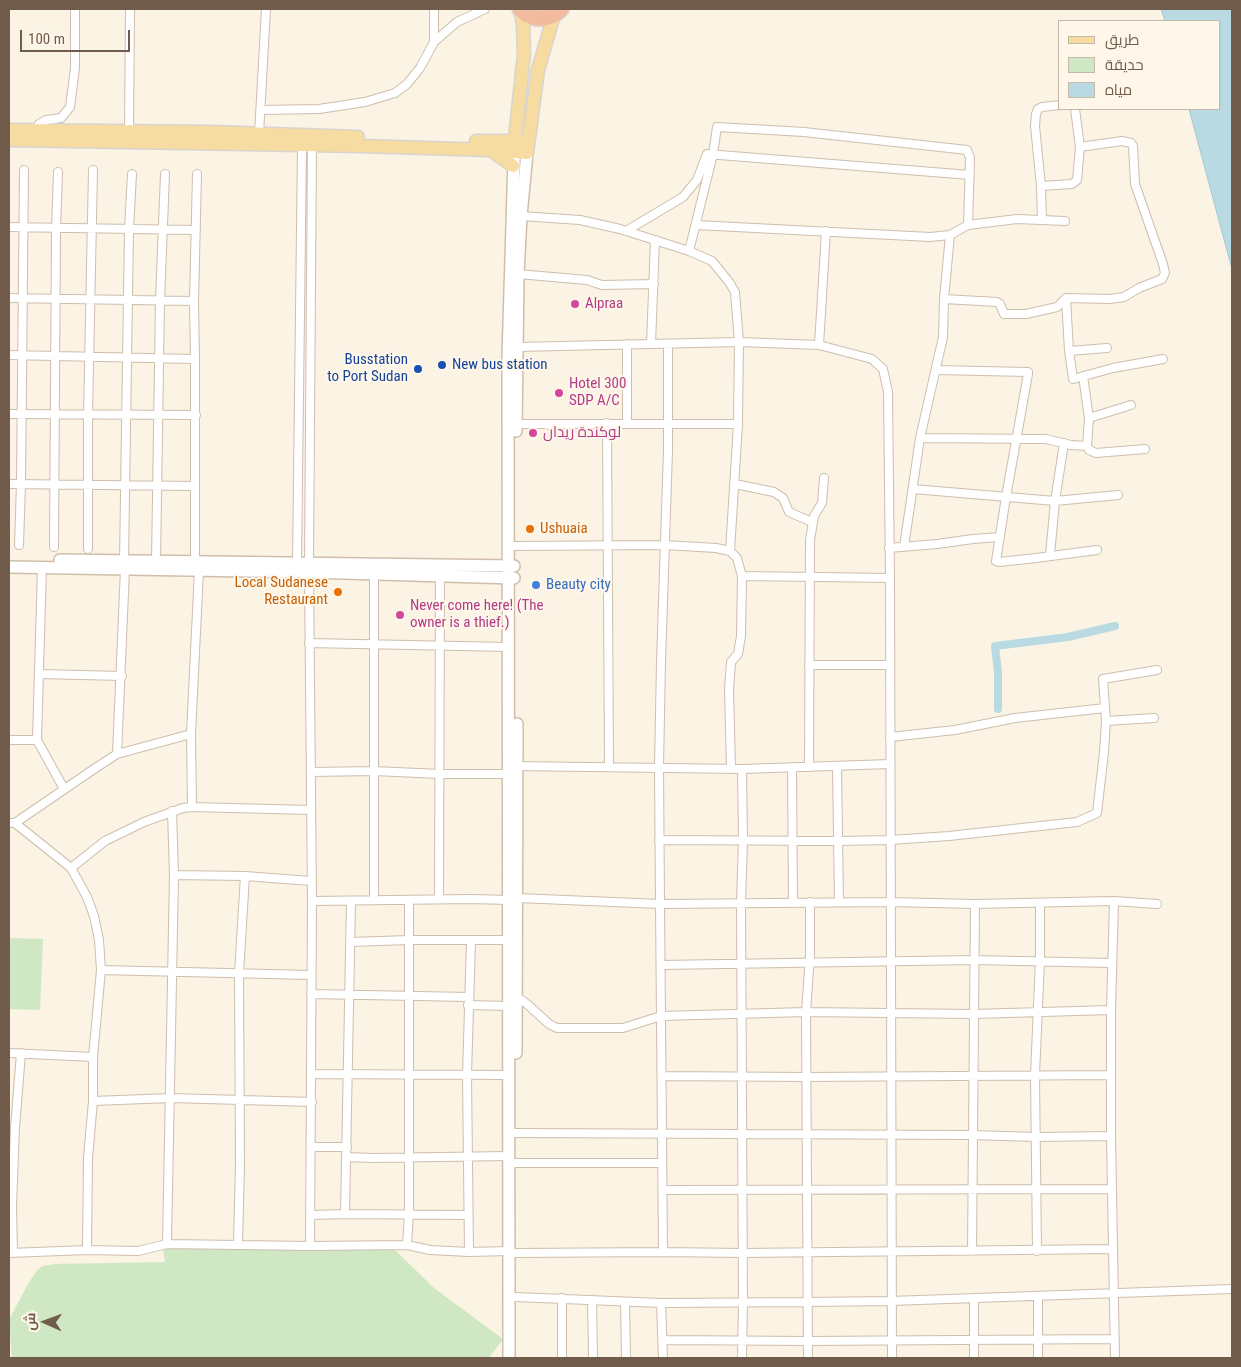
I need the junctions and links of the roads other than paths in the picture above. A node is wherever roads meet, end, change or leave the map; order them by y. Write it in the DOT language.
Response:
graph roads {
  1 [pos="75,9"];
  2 [pos="130,9"];
  3 [pos="266,9"];
  4 [pos="434,9"];
  5 [pos="485,9"];
  6 [pos="520,9"];
  7 [pos="557,12"];
  8 [pos="434,42"];
  9 [pos="1058,105"];
  10 [pos="261,110"];
  11 [pos="1075,110"];
  12 [pos="9,130"];
  13 [pos="129,131"];
  14 [pos="259,134"];
  15 [pos="39,135"];
  16 [pos="9,140"];
  17 [pos="515,140"];
  18 [pos="307,145"];
  19 [pos="488,146"];
  20 [pos="528,147"];
  21 [pos="1080,147"];
  22 [pos="713,154"];
  23 [pos="514,166"];
  24 [pos="24,170"];
  25 [pos="93,170"];
  26 [pos="58,172"];
  27 [pos="132,174"];
  28 [pos="165,174"];
  29 [pos="197,174"];
  30 [pos="970,175"];
  31 [pos="1041,186"];
  32 [pos="521,216"];
  33 [pos="1042,220"];
  34 [pos="1065,222"];
  35 [pos="696,225"];
  36 [pos="968,225"];
  37 [pos="9,227"];
  38 [pos="24,227"];
  39 [pos="56,229"];
  40 [pos="93,229"];
  41 [pos="129,229"];
  42 [pos="162,230"];
  43 [pos="196,230"];
  44 [pos="626,231"];
  45 [pos="826,231"];
  46 [pos="950,235"];
  47 [pos="655,240"];
  48 [pos="689,251"];
  49 [pos="518,274"];
  50 [pos="654,284"];
  51 [pos="9,298"];
  52 [pos="22,298"];
  53 [pos="1066,298"];
  54 [pos="56,299"];
  55 [pos="944,299"];
  56 [pos="90,300"];
  57 [pos="128,300"];
  58 [pos="160,301"];
  59 [pos="194,301"];
  60 [pos="739,342"];
  61 [pos="627,344"];
  62 [pos="651,344"];
  63 [pos="668,344"];
  64 [pos="819,345"];
  65 [pos="517,347"];
  66 [pos="1107,348"];
  67 [pos="1069,351"];
  68 [pos="9,355"];
  69 [pos="22,355"];
  70 [pos="55,356"];
  71 [pos="127,356"];
  72 [pos="90,357"];
  73 [pos="159,357"];
  74 [pos="195,359"];
  75 [pos="1163,359"];
  76 [pos="936,370"];
  77 [pos="1083,376"];
  78 [pos="1130,405"];
  79 [pos="9,414"];
  80 [pos="21,414"];
  81 [pos="54,415"];
  82 [pos="88,415"];
  83 [pos="127,415"];
  84 [pos="159,415"];
  85 [pos="196,415"];
  86 [pos="1089,418"];
  87 [pos="607,423"];
  88 [pos="627,423"];
  89 [pos="516,424"];
  90 [pos="669,424"];
  91 [pos="738,424"];
  92 [pos="299,431"];
  93 [pos="310,432"];
  94 [pos="920,438"];
  95 [pos="1016,439"];
  96 [pos="1064,443"];
  97 [pos="1087,446"];
  98 [pos="1145,449"];
  99 [pos="824,478"];
  100 [pos="9,484"];
  101 [pos="21,484"];
  102 [pos="735,484"];
  103 [pos="54,485"];
  104 [pos="89,485"];
  105 [pos="125,485"];
  106 [pos="158,486"];
  107 [pos="195,486"];
  108 [pos="913,489"];
  109 [pos="1118,494"];
  110 [pos="1006,497"];
  111 [pos="1055,501"];
  112 [pos="812,522"];
  113 [pos="1000,537"];
  114 [pos="19,545"];
  115 [pos="666,545"];
  116 [pos="515,546"];
  117 [pos="607,546"];
  118 [pos="54,547"];
  119 [pos="904,547"];
  120 [pos="889,548"];
  121 [pos="88,549"];
  122 [pos="1097,550"];
  123 [pos="730,551"];
  124 [pos="1050,555"];
  125 [pos="9,559"];
  126 [pos="156,562"];
  127 [pos="125,565"];
  128 [pos="197,566"];
  129 [pos="305,566"];
  130 [pos="9,567"];
  131 [pos="42,567"];
  132 [pos="374,569"];
  133 [pos="512,572"];
  134 [pos="440,576"];
  135 [pos="742,576"];
  136 [pos="809,577"];
  137 [pos="890,578"];
  138 [pos="309,643"];
  139 [pos="374,645"];
  140 [pos="440,646"];
  141 [pos="509,647"];
  142 [pos="809,665"];
  143 [pos="890,665"];
  144 [pos="1157,670"];
  145 [pos="39,674"];
  146 [pos="122,676"];
  147 [pos="1105,708"];
  148 [pos="1154,718"];
  149 [pos="1106,721"];
  150 [pos="192,734"];
  151 [pos="890,737"];
  152 [pos="9,740"];
  153 [pos="37,740"];
  154 [pos="118,754"];
  155 [pos="890,764"];
  156 [pos="609,767"];
  157 [pos="659,767"];
  158 [pos="792,767"];
  159 [pos="808,767"];
  160 [pos="837,767"];
  161 [pos="731,768"];
  162 [pos="512,769"];
  163 [pos="742,769"];
  164 [pos="374,771"];
  165 [pos="311,772"];
  166 [pos="440,774"];
  167 [pos="64,789"];
  168 [pos="192,807"];
  169 [pos="311,810"];
  170 [pos="172,811"];
  171 [pos="12,823"];
  172 [pos="659,840"];
  173 [pos="890,840"];
  174 [pos="743,841"];
  175 [pos="793,841"];
  176 [pos="839,841"];
  177 [pos="71,868"];
  178 [pos="174,876"];
  179 [pos="244,876"];
  180 [pos="311,881"];
  181 [pos="439,899"];
  182 [pos="514,899"];
  183 [pos="374,900"];
  184 [pos="409,900"];
  185 [pos="350,901"];
  186 [pos="1114,901"];
  187 [pos="312,902"];
  188 [pos="741,902"];
  189 [pos="810,902"];
  190 [pos="839,902"];
  191 [pos="890,902"];
  192 [pos="793,903"];
  193 [pos="660,904"];
  194 [pos="975,904"];
  195 [pos="1040,904"];
  196 [pos="1157,904"];
  197 [pos="409,940"];
  198 [pos="510,940"];
  199 [pos="471,941"];
  200 [pos="350,942"];
  201 [pos="974,960"];
  202 [pos="1040,960"];
  203 [pos="890,961"];
  204 [pos="742,962"];
  205 [pos="808,962"];
  206 [pos="1111,963"];
  207 [pos="661,965"];
  208 [pos="101,970"];
  209 [pos="173,972"];
  210 [pos="239,973"];
  211 [pos="311,975"];
  212 [pos="311,994"];
  213 [pos="349,995"];
  214 [pos="408,996"];
  215 [pos="468,1001"];
  216 [pos="513,1001"];
  217 [pos="1111,1010"];
  218 [pos="806,1012"];
  219 [pos="1038,1012"];
  220 [pos="891,1013"];
  221 [pos="973,1014"];
  222 [pos="741,1015"];
  223 [pos="661,1016"];
  224 [pos="9,1054"];
  225 [pos="21,1054"];
  226 [pos="93,1057"];
  227 [pos="312,1074"];
  228 [pos="347,1074"];
  229 [pos="408,1075"];
  230 [pos="467,1075"];
  231 [pos="1035,1075"];
  232 [pos="1111,1075"];
  233 [pos="508,1076"];
  234 [pos="662,1076"];
  235 [pos="741,1076"];
  236 [pos="973,1076"];
  237 [pos="891,1077"];
  238 [pos="806,1078"];
  239 [pos="170,1098"];
  240 [pos="93,1101"];
  241 [pos="239,1101"];
  242 [pos="312,1102"];
  243 [pos="12,1128"];
  244 [pos="515,1133"];
  245 [pos="806,1134"];
  246 [pos="663,1135"];
  247 [pos="742,1135"];
  248 [pos="891,1135"];
  249 [pos="972,1135"];
  250 [pos="1111,1136"];
  251 [pos="1036,1137"];
  252 [pos="312,1147"];
  253 [pos="347,1147"];
  254 [pos="347,1157"];
  255 [pos="467,1157"];
  256 [pos="408,1158"];
  257 [pos="512,1160"];
  258 [pos="662,1163"];
  259 [pos="892,1188"];
  260 [pos="806,1189"];
  261 [pos="1036,1189"];
  262 [pos="1112,1189"];
  263 [pos="663,1190"];
  264 [pos="742,1190"];
  265 [pos="972,1190"];
  266 [pos="345,1214"];
  267 [pos="409,1214"];
  268 [pos="468,1215"];
  269 [pos="311,1216"];
  270 [pos="167,1244"];
  271 [pos="238,1244"];
  272 [pos="407,1245"];
  273 [pos="310,1246"];
  274 [pos="1113,1249"];
  275 [pos="87,1250"];
  276 [pos="892,1250"];
  277 [pos="1036,1250"];
  278 [pos="972,1251"];
  279 [pos="469,1252"];
  280 [pos="512,1252"];
  281 [pos="663,1252"];
  282 [pos="806,1252"];
  283 [pos="11,1253"];
  284 [pos="742,1253"];
  285 [pos="1232,1289"];
  286 [pos="1114,1293"];
  287 [pos="515,1297"];
  288 [pos="1038,1297"];
  289 [pos="562,1298"];
  290 [pos="974,1298"];
  291 [pos="592,1300"];
  292 [pos="892,1301"];
  293 [pos="625,1302"];
  294 [pos="743,1302"];
  295 [pos="806,1302"];
  296 [pos="661,1303"];
  297 [pos="1038,1338"];
  298 [pos="892,1339"];
  299 [pos="974,1339"];
  300 [pos="1115,1339"];
  301 [pos="663,1340"];
  302 [pos="742,1340"];
  303 [pos="807,1341"];
  304 [pos="509,1358"];
  305 [pos="516,1358"];
  306 [pos="562,1358"];
  307 [pos="593,1358"];
  308 [pos="626,1358"];
  309 [pos="663,1358"];
  310 [pos="742,1358"];
  311 [pos="808,1358"];
  312 [pos="892,1358"];
  313 [pos="974,1358"];
  314 [pos="1038,1358"];
  315 [pos="1115,1358"];
  1 -- 15 [label="street"];
  2 -- 13 [label="street"];
  3 -- 10 [label="street"];
  4 -- 8 [label="street"];
  5 -- 8 [label="street"];
  6 -- 7 [label="highway"];
  6 -- 17 [label="main road"];
  7 -- 20 [label="main road"];
  8 -- 10 [label="street"];
  9 -- 31 [label="street"];
  10 -- 14 [label="street"];
  11 -- 21 [label="street"];
  12 -- 15 [label="main road"];
  13 -- 14 [label="main road"];
  13 -- 15 [label="main road"];
  14 -- 19 [label="main road"];
  15 -- 16 [label="main road"];
  15 -- 18 [label="main road"];
  17 -- 19 [label="main road"];
  17 -- 19 [label="main road"];
  17 -- 20 [label="main road"];
  17 -- 23 [label="main road"];
  18 -- 19 [label="main road"];
  18 -- 92 [label="street"];
  18 -- 93 [label="street"];
  19 -- 23 [label="main road"];
  20 -- 32 [label="main road"];
  21 -- 31 [label="street"];
  21 -- 53 [label="street"];
  22 -- 30 [label="street"];
  22 -- 30 [label="street"];
  22 -- 35 [label="street"];
  22 -- 44 [label="street"];
  23 -- 133 [label="main road"];
  24 -- 38 [label="street"];
  25 -- 40 [label="street"];
  26 -- 39 [label="street"];
  27 -- 41 [label="street"];
  28 -- 42 [label="street"];
  29 -- 43 [label="street"];
  30 -- 36 [label="street"];
  31 -- 33 [label="street"];
  32 -- 44 [label="street"];
  32 -- 49 [label="main road"];
  33 -- 34 [label="street"];
  33 -- 36 [label="street"];
  35 -- 45 [label="street"];
  35 -- 48 [label="street"];
  36 -- 46 [label="street"];
  37 -- 38 [label="street"];
  38 -- 39 [label="street"];
  38 -- 52 [label="street"];
  39 -- 40 [label="street"];
  39 -- 54 [label="street"];
  40 -- 41 [label="street"];
  40 -- 56 [label="street"];
  41 -- 42 [label="street"];
  41 -- 57 [label="street"];
  42 -- 43 [label="street"];
  42 -- 58 [label="street"];
  43 -- 59 [label="street"];
  44 -- 47 [label="street"];
  45 -- 46 [label="street"];
  45 -- 64 [label="street"];
  46 -- 55 [label="street"];
  47 -- 48 [label="street"];
  47 -- 50 [label="street"];
  48 -- 60 [label="street"];
  49 -- 50 [label="street"];
  49 -- 65 [label="main road"];
  50 -- 62 [label="street"];
  51 -- 52 [label="street"];
  52 -- 54 [label="street"];
  52 -- 69 [label="street"];
  53 -- 55 [label="street"];
  53 -- 67 [label="street"];
  54 -- 56 [label="street"];
  54 -- 70 [label="street"];
  55 -- 76 [label="street"];
  56 -- 57 [label="street"];
  56 -- 72 [label="street"];
  57 -- 58 [label="street"];
  57 -- 71 [label="street"];
  58 -- 59 [label="street"];
  58 -- 73 [label="street"];
  59 -- 74 [label="street"];
  60 -- 63 [label="street"];
  60 -- 64 [label="street"];
  60 -- 91 [label="street"];
  61 -- 62 [label="street"];
  61 -- 65 [label="street"];
  61 -- 88 [label="street"];
  62 -- 63 [label="street"];
  63 -- 90 [label="street"];
  64 -- 120 [label="street"];
  65 -- 89 [label="main road"];
  66 -- 67 [label="street"];
  67 -- 77 [label="street"];
  68 -- 69 [label="street"];
  69 -- 70 [label="street"];
  69 -- 80 [label="street"];
  70 -- 72 [label="street"];
  70 -- 81 [label="street"];
  71 -- 72 [label="street"];
  71 -- 73 [label="street"];
  71 -- 83 [label="street"];
  72 -- 82 [label="street"];
  73 -- 74 [label="street"];
  73 -- 84 [label="street"];
  74 -- 85 [label="street"];
  75 -- 77 [label="street"];
  76 -- 94 [label="street"];
  76 -- 95 [label="street"];
  77 -- 86 [label="street"];
  78 -- 86 [label="street"];
  79 -- 80 [label="street"];
  80 -- 81 [label="street"];
  80 -- 101 [label="street"];
  81 -- 82 [label="street"];
  81 -- 103 [label="street"];
  82 -- 83 [label="street"];
  82 -- 104 [label="street"];
  83 -- 84 [label="street"];
  83 -- 105 [label="street"];
  84 -- 85 [label="street"];
  84 -- 106 [label="street"];
  85 -- 107 [label="street"];
  86 -- 97 [label="street"];
  87 -- 88 [label="street"];
  87 -- 89 [label="street"];
  87 -- 117 [label="street"];
  88 -- 90 [label="street"];
  89 -- 116 [label="main road"];
  90 -- 91 [label="street"];
  90 -- 115 [label="street"];
  91 -- 102 [label="street"];
  92 -- 93 [label="street"];
  92 -- 129 [label="street"];
  93 -- 129 [label="street"];
  94 -- 95 [label="street"];
  94 -- 108 [label="street"];
  95 -- 96 [label="street"];
  95 -- 110 [label="street"];
  96 -- 97 [label="street"];
  96 -- 111 [label="street"];
  97 -- 98 [label="street"];
  99 -- 112 [label="street"];
  100 -- 101 [label="street"];
  101 -- 103 [label="street"];
  101 -- 114 [label="street"];
  102 -- 112 [label="street"];
  102 -- 123 [label="street"];
  103 -- 104 [label="street"];
  103 -- 118 [label="street"];
  104 -- 105 [label="street"];
  104 -- 121 [label="street"];
  105 -- 106 [label="street"];
  105 -- 127 [label="street"];
  106 -- 107 [label="street"];
  106 -- 126 [label="street"];
  107 -- 128 [label="street"];
  108 -- 110 [label="street"];
  108 -- 119 [label="street"];
  109 -- 111 [label="street"];
  110 -- 111 [label="street"];
  110 -- 113 [label="street"];
  111 -- 124 [label="street"];
  112 -- 136 [label="street"];
  113 -- 119 [label="street"];
  113 -- 124 [label="street"];
  115 -- 117 [label="street"];
  115 -- 123 [label="street"];
  115 -- 157 [label="street"];
  116 -- 117 [label="street"];
  116 -- 133 [label="main road"];
  117 -- 156 [label="street"];
  119 -- 120 [label="street"];
  120 -- 137 [label="street"];
  122 -- 124 [label="street"];
  123 -- 135 [label="street"];
  125 -- 127 [label="main road"];
  126 -- 127 [label="main road"];
  126 -- 128 [label="main road"];
  127 -- 128 [label="main road"];
  127 -- 131 [label="main road"];
  127 -- 146 [label="street"];
  128 -- 129 [label="main road"];
  128 -- 150 [label="street"];
  129 -- 132 [label="main road"];
  129 -- 138 [label="street"];
  130 -- 131 [label="main road"];
  131 -- 145 [label="street"];
  132 -- 133 [label="main road"];
  132 -- 134 [label="main road"];
  132 -- 139 [label="street"];
  133 -- 134 [label="main road"];
  133 -- 141 [label="main road"];
  133 -- 162 [label="main road"];
  134 -- 140 [label="street"];
  135 -- 136 [label="street"];
  135 -- 161 [label="street"];
  136 -- 137 [label="street"];
  136 -- 142 [label="street"];
  137 -- 143 [label="street"];
  138 -- 139 [label="street"];
  138 -- 165 [label="street"];
  139 -- 140 [label="street"];
  139 -- 164 [label="street"];
  140 -- 141 [label="street"];
  140 -- 166 [label="street"];
  141 -- 162 [label="main road"];
  142 -- 143 [label="street"];
  142 -- 159 [label="street"];
  143 -- 151 [label="street"];
  144 -- 147 [label="street"];
  145 -- 146 [label="street"];
  145 -- 153 [label="street"];
  146 -- 154 [label="street"];
  147 -- 149 [label="street"];
  147 -- 151 [label="street"];
  148 -- 149 [label="street"];
  149 -- 173 [label="street"];
  150 -- 154 [label="street"];
  150 -- 168 [label="street"];
  151 -- 155 [label="street"];
  152 -- 153 [label="street"];
  153 -- 167 [label="street"];
  154 -- 167 [label="street"];
  155 -- 160 [label="street"];
  155 -- 173 [label="street"];
  156 -- 157 [label="street"];
  156 -- 162 [label="street"];
  157 -- 161 [label="street"];
  157 -- 172 [label="street"];
  158 -- 159 [label="street"];
  158 -- 163 [label="street"];
  158 -- 175 [label="street"];
  159 -- 160 [label="street"];
  160 -- 176 [label="street"];
  161 -- 163 [label="street"];
  162 -- 166 [label="street"];
  162 -- 182 [label="main road"];
  163 -- 174 [label="street"];
  164 -- 165 [label="street"];
  164 -- 166 [label="street"];
  164 -- 183 [label="street"];
  165 -- 169 [label="street"];
  166 -- 181 [label="street"];
  167 -- 171 [label="street"];
  168 -- 169 [label="street"];
  168 -- 170 [label="street"];
  169 -- 180 [label="street"];
  170 -- 177 [label="street"];
  170 -- 178 [label="street"];
  171 -- 177 [label="street"];
  172 -- 174 [label="street"];
  172 -- 193 [label="street"];
  173 -- 176 [label="street"];
  173 -- 191 [label="street"];
  174 -- 175 [label="street"];
  174 -- 188 [label="street"];
  175 -- 176 [label="street"];
  175 -- 192 [label="street"];
  176 -- 190 [label="street"];
  177 -- 208 [label="street"];
  178 -- 179 [label="street"];
  178 -- 209 [label="street"];
  179 -- 180 [label="street"];
  179 -- 210 [label="street"];
  180 -- 187 [label="street"];
  181 -- 182 [label="street"];
  181 -- 184 [label="street"];
  182 -- 193 [label="street"];
  182 -- 198 [label="main road"];
  182 -- 216 [label="main road"];
  183 -- 184 [label="street"];
  183 -- 185 [label="street"];
  184 -- 197 [label="street"];
  185 -- 187 [label="street"];
  185 -- 200 [label="street"];
  186 -- 195 [label="street"];
  186 -- 196 [label="street"];
  186 -- 206 [label="street"];
  187 -- 211 [label="street"];
  188 -- 192 [label="street"];
  188 -- 193 [label="street"];
  188 -- 204 [label="street"];
  189 -- 190 [label="street"];
  189 -- 192 [label="street"];
  189 -- 205 [label="street"];
  190 -- 191 [label="street"];
  191 -- 194 [label="street"];
  191 -- 203 [label="street"];
  193 -- 207 [label="street"];
  194 -- 195 [label="street"];
  194 -- 201 [label="street"];
  195 -- 202 [label="street"];
  197 -- 199 [label="street"];
  197 -- 200 [label="street"];
  197 -- 214 [label="street"];
  198 -- 199 [label="street"];
  198 -- 216 [label="main road"];
  199 -- 215 [label="street"];
  200 -- 213 [label="street"];
  201 -- 202 [label="street"];
  201 -- 203 [label="street"];
  201 -- 221 [label="street"];
  202 -- 206 [label="street"];
  202 -- 219 [label="street"];
  203 -- 205 [label="street"];
  203 -- 220 [label="street"];
  204 -- 205 [label="street"];
  204 -- 207 [label="street"];
  204 -- 222 [label="street"];
  205 -- 218 [label="street"];
  206 -- 217 [label="street"];
  207 -- 223 [label="street"];
  208 -- 209 [label="street"];
  208 -- 226 [label="street"];
  209 -- 210 [label="street"];
  209 -- 239 [label="street"];
  210 -- 211 [label="street"];
  210 -- 241 [label="street"];
  211 -- 212 [label="street"];
  212 -- 213 [label="street"];
  212 -- 227 [label="street"];
  213 -- 214 [label="street"];
  213 -- 228 [label="street"];
  214 -- 215 [label="street"];
  214 -- 229 [label="street"];
  215 -- 216 [label="street"];
  215 -- 230 [label="street"];
  216 -- 223 [label="street"];
  216 -- 233 [label="main road"];
  216 -- 244 [label="main road"];
  217 -- 219 [label="street"];
  217 -- 232 [label="street"];
  218 -- 220 [label="street"];
  218 -- 222 [label="street"];
  218 -- 238 [label="street"];
  219 -- 221 [label="street"];
  219 -- 231 [label="street"];
  220 -- 221 [label="street"];
  220 -- 237 [label="street"];
  221 -- 236 [label="street"];
  222 -- 223 [label="street"];
  222 -- 235 [label="street"];
  223 -- 234 [label="street"];
  224 -- 225 [label="street"];
  225 -- 226 [label="street"];
  225 -- 243 [label="street"];
  226 -- 240 [label="street"];
  227 -- 228 [label="street"];
  227 -- 242 [label="street"];
  228 -- 229 [label="street"];
  228 -- 253 [label="street"];
  229 -- 230 [label="street"];
  229 -- 256 [label="street"];
  230 -- 233 [label="street"];
  230 -- 255 [label="street"];
  231 -- 232 [label="street"];
  231 -- 236 [label="street"];
  231 -- 251 [label="street"];
  232 -- 250 [label="street"];
  233 -- 257 [label="main road"];
  234 -- 235 [label="street"];
  234 -- 246 [label="street"];
  235 -- 238 [label="street"];
  235 -- 247 [label="street"];
  236 -- 237 [label="street"];
  236 -- 249 [label="street"];
  237 -- 238 [label="street"];
  237 -- 248 [label="street"];
  238 -- 245 [label="street"];
  239 -- 240 [label="street"];
  239 -- 241 [label="street"];
  239 -- 270 [label="street"];
  240 -- 275 [label="street"];
  241 -- 242 [label="street"];
  241 -- 271 [label="street"];
  242 -- 252 [label="street"];
  243 -- 283 [label="street"];
  244 -- 246 [label="street"];
  244 -- 257 [label="main road"];
  245 -- 247 [label="street"];
  245 -- 248 [label="street"];
  245 -- 260 [label="street"];
  246 -- 247 [label="street"];
  246 -- 258 [label="street"];
  247 -- 264 [label="street"];
  248 -- 249 [label="street"];
  248 -- 259 [label="street"];
  249 -- 251 [label="street"];
  249 -- 265 [label="street"];
  250 -- 251 [label="street"];
  250 -- 262 [label="street"];
  251 -- 261 [label="street"];
  252 -- 253 [label="street"];
  252 -- 269 [label="street"];
  253 -- 254 [label="street"];
  254 -- 256 [label="street"];
  254 -- 266 [label="street"];
  255 -- 256 [label="street"];
  255 -- 257 [label="street"];
  255 -- 268 [label="street"];
  256 -- 267 [label="street"];
  257 -- 258 [label="street"];
  257 -- 280 [label="main road"];
  258 -- 263 [label="street"];
  259 -- 260 [label="street"];
  259 -- 265 [label="street"];
  259 -- 276 [label="street"];
  260 -- 264 [label="street"];
  260 -- 282 [label="street"];
  261 -- 262 [label="street"];
  261 -- 265 [label="street"];
  261 -- 277 [label="street"];
  262 -- 274 [label="street"];
  263 -- 264 [label="street"];
  263 -- 281 [label="street"];
  264 -- 284 [label="street"];
  265 -- 278 [label="street"];
  266 -- 267 [label="street"];
  266 -- 269 [label="street"];
  267 -- 268 [label="street"];
  267 -- 272 [label="street"];
  268 -- 279 [label="street"];
  269 -- 273 [label="street"];
  270 -- 271 [label="street"];
  270 -- 275 [label="street"];
  271 -- 273 [label="street"];
  272 -- 273 [label="street"];
  272 -- 279 [label="street"];
  274 -- 277 [label="street"];
  274 -- 286 [label="street"];
  275 -- 283 [label="street"];
  276 -- 278 [label="street"];
  276 -- 282 [label="street"];
  276 -- 292 [label="street"];
  277 -- 278 [label="street"];
  279 -- 280 [label="street"];
  280 -- 281 [label="street"];
  280 -- 287 [label="main road"];
  280 -- 304 [label="main road"];
  281 -- 284 [label="street"];
  282 -- 284 [label="street"];
  282 -- 295 [label="street"];
  284 -- 294 [label="street"];
  285 -- 286 [label="street"];
  286 -- 288 [label="street"];
  286 -- 300 [label="street"];
  287 -- 289 [label="street"];
  287 -- 305 [label="main road"];
  288 -- 290 [label="street"];
  288 -- 297 [label="street"];
  289 -- 291 [label="street"];
  289 -- 306 [label="street"];
  290 -- 292 [label="street"];
  290 -- 299 [label="street"];
  291 -- 293 [label="street"];
  291 -- 307 [label="street"];
  292 -- 295 [label="street"];
  292 -- 298 [label="street"];
  293 -- 296 [label="street"];
  293 -- 308 [label="street"];
  294 -- 295 [label="street"];
  294 -- 296 [label="street"];
  294 -- 302 [label="street"];
  295 -- 303 [label="street"];
  296 -- 301 [label="street"];
  297 -- 299 [label="street"];
  297 -- 300 [label="street"];
  297 -- 314 [label="street"];
  298 -- 299 [label="street"];
  298 -- 303 [label="street"];
  298 -- 312 [label="street"];
  299 -- 313 [label="street"];
  300 -- 315 [label="street"];
  301 -- 302 [label="street"];
  301 -- 309 [label="street"];
  302 -- 303 [label="street"];
  302 -- 310 [label="street"];
  303 -- 311 [label="street"];
}
